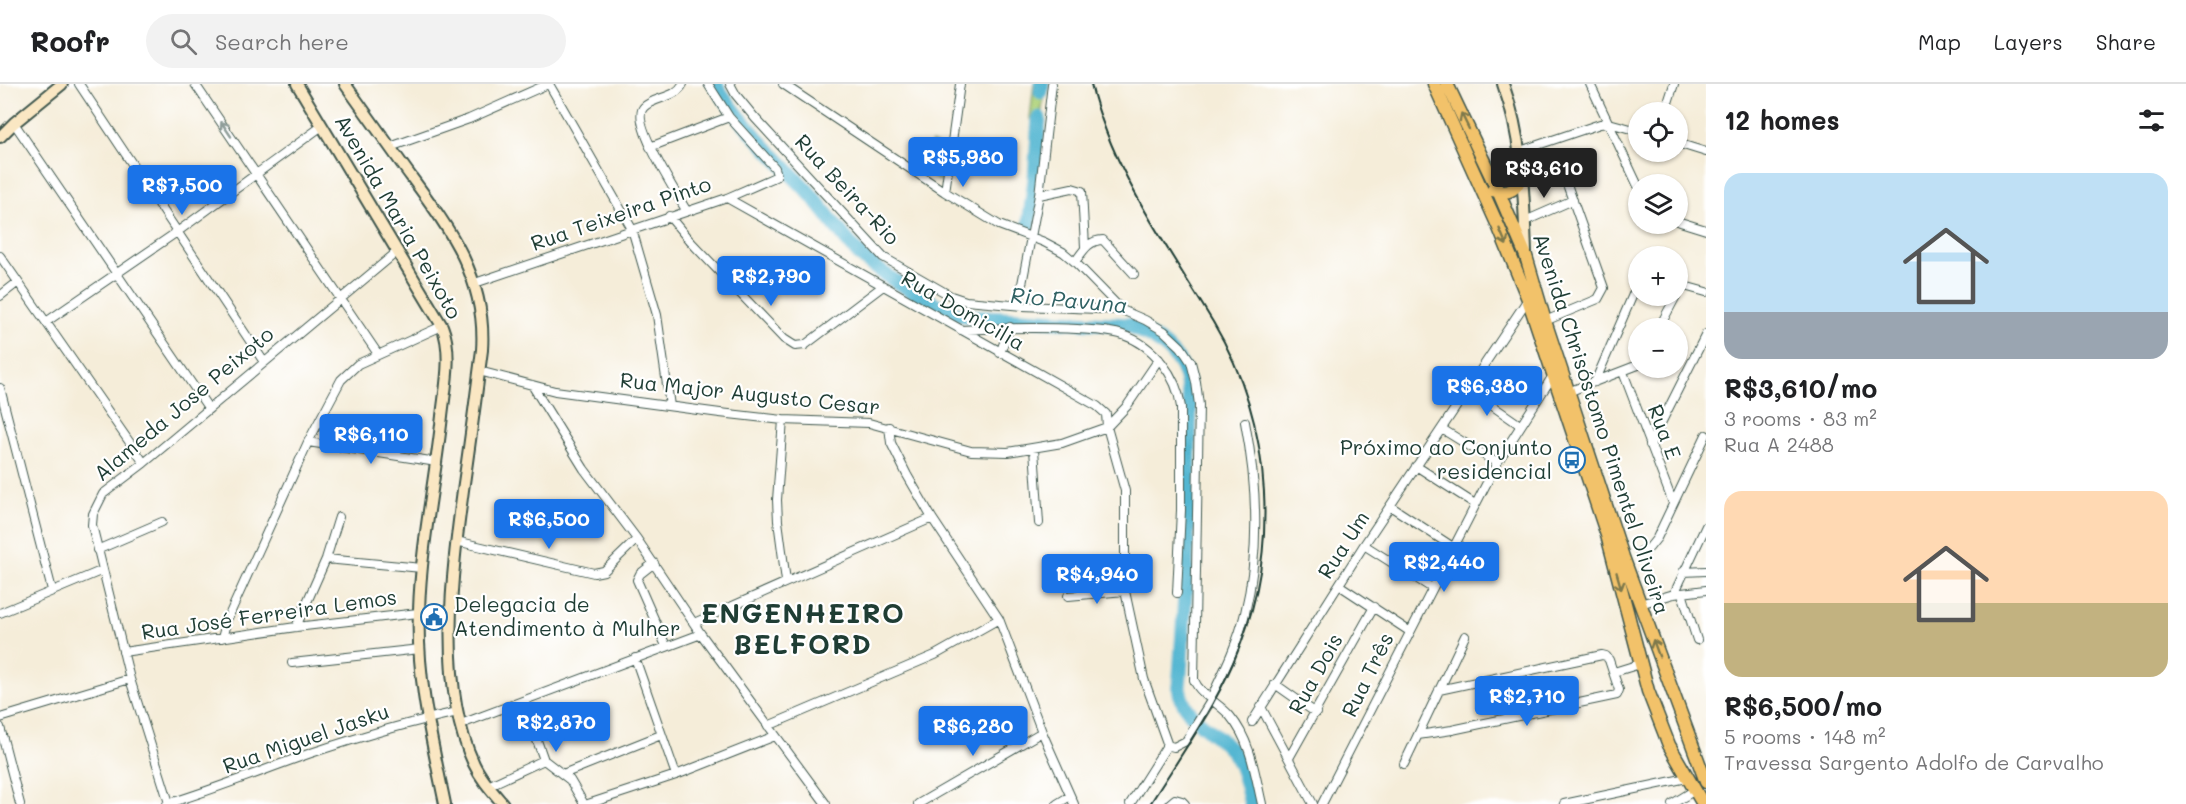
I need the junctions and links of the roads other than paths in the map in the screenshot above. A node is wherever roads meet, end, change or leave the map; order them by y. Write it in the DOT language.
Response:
graph roads {
  1 [pos="62,84"];
  2 [pos="79,84"];
  3 [pos="195,84"];
  4 [pos="297,84"];
  5 [pos="345,84"];
  6 [pos="548,84"];
  7 [pos="683,84"];
  8 [pos="708,84"];
  9 [pos="730,84"];
  10 [pos="783,84"];
  11 [pos="960,84"];
  12 [pos="1052,84"];
  13 [pos="1434,84"];
  14 [pos="1447,84"];
  15 [pos="1503,84"];
  16 [pos="1590,84"];
  17 [pos="1674,84"];
  18 [pos="1668,102"];
  19 [pos="729,117"];
  20 [pos="14,123"];
  21 [pos="1610,123"];
  22 [pos="322,126"];
  23 [pos="1628,128"];
  24 [pos="0,137"];
  25 [pos="1688,146"];
  26 [pos="390,147"];
  27 [pos="650,147"];
  28 [pos="1520,151"];
  29 [pos="1706,152"];
  30 [pos="1471,164"];
  31 [pos="1522,173"];
  32 [pos="257,174"];
  33 [pos="1633,174"];
  34 [pos="1568,187"];
  35 [pos="945,192"];
  36 [pos="1499,192"];
  37 [pos="1039,195"];
  38 [pos="727,198"];
  39 [pos="1573,200"];
  40 [pos="686,210"];
  41 [pos="669,216"];
  42 [pos="1525,221"];
  43 [pos="1688,224"];
  44 [pos="632,229"];
  45 [pos="1706,230"];
  46 [pos="177,232"];
  47 [pos="1030,238"];
  48 [pos="1085,247"];
  49 [pos="398,251"];
  50 [pos="0,256"];
  51 [pos="1526,256"];
  52 [pos="1075,262"];
  53 [pos="1134,274"];
  54 [pos="118,275"];
  55 [pos="18,282"];
  56 [pos="475,283"];
  57 [pos="883,286"];
  58 [pos="1688,287"];
  59 [pos="1706,292"];
  60 [pos="0,296"];
  61 [pos="341,298"];
  62 [pos="1528,299"];
  63 [pos="1018,305"];
  64 [pos="1628,306"];
  65 [pos="1122,309"];
  66 [pos="1545,321"];
  67 [pos="46,322"];
  68 [pos="442,326"];
  69 [pos="1010,327"];
  70 [pos="960,330"];
  71 [pos="1706,334"];
  72 [pos="1000,353"];
  73 [pos="378,354"];
  74 [pos="1159,359"];
  75 [pos="264,362"];
  76 [pos="1628,370"];
  77 [pos="480,371"];
  78 [pos="1623,372"];
  79 [pos="1554,374"];
  80 [pos="1595,382"];
  81 [pos="532,385"];
  82 [pos="0,388"];
  83 [pos="1468,388"];
  84 [pos="1568,392"];
  85 [pos="670,406"];
  86 [pos="209,409"];
  87 [pos="783,420"];
  88 [pos="1245,422"];
  89 [pos="1520,425"];
  90 [pos="889,427"];
  91 [pos="1107,427"];
  92 [pos="1442,429"];
  93 [pos="1706,435"];
  94 [pos="308,442"];
  95 [pos="1650,445"];
  96 [pos="1034,449"];
  97 [pos="437,462"];
  98 [pos="144,463"];
  99 [pos="1497,463"];
  100 [pos="1416,466"];
  101 [pos="1673,503"];
  102 [pos="1474,504"];
  103 [pos="1390,506"];
  104 [pos="339,518"];
  105 [pos="932,518"];
  106 [pos="162,522"];
  107 [pos="1039,523"];
  108 [pos="1706,526"];
  109 [pos="638,539"];
  110 [pos="456,541"];
  111 [pos="1364,544"];
  112 [pos="1453,547"];
  113 [pos="97,550"];
  114 [pos="1640,552"];
  115 [pos="326,559"];
  116 [pos="654,563"];
  117 [pos="422,568"];
  118 [pos="103,570"];
  119 [pos="1706,570"];
  120 [pos="1683,572"];
  121 [pos="786,581"];
  122 [pos="1339,585"];
  123 [pos="1432,588"];
  124 [pos="52,590"];
  125 [pos="1706,590"];
  126 [pos="1125,591"];
  127 [pos="1177,592"];
  128 [pos="1678,594"];
  129 [pos="1068,596"];
  130 [pos="1640,604"];
  131 [pos="1374,607"];
  132 [pos="0,613"];
  133 [pos="418,613"];
  134 [pos="999,619"];
  135 [pos="694,622"];
  136 [pos="296,627"];
  137 [pos="1409,631"];
  138 [pos="701,634"];
  139 [pos="1465,636"];
  140 [pos="222,638"];
  141 [pos="1697,640"];
  142 [pos="666,646"];
  143 [pos="420,649"];
  144 [pos="123,652"];
  145 [pos="635,658"];
  146 [pos="292,663"];
  147 [pos="1640,664"];
  148 [pos="1614,672"];
  149 [pos="130,679"];
  150 [pos="1668,683"];
  151 [pos="1275,684"];
  152 [pos="1439,690"];
  153 [pos="1648,691"];
  154 [pos="1211,698"];
  155 [pos="523,701"];
  156 [pos="1261,707"];
  157 [pos="458,712"];
  158 [pos="1316,713"];
  159 [pos="0,718"];
  160 [pos="427,718"];
  161 [pos="1252,722"];
  162 [pos="461,724"];
  163 [pos="1685,725"];
  164 [pos="768,726"];
  165 [pos="0,727"];
  166 [pos="1662,729"];
  167 [pos="1042,732"];
  168 [pos="661,735"];
  169 [pos="1418,735"];
  170 [pos="775,736"];
  171 [pos="1166,746"];
  172 [pos="1289,759"];
  173 [pos="544,760"];
  174 [pos="1404,764"];
  175 [pos="563,774"];
  176 [pos="676,775"];
  177 [pos="1687,778"];
  178 [pos="1706,782"];
  179 [pos="488,786"];
  180 [pos="1695,790"];
  181 [pos="198,795"];
  182 [pos="1072,800"];
  183 [pos="1184,802"];
  184 [pos="20,804"];
  185 [pos="168,804"];
  186 [pos="201,804"];
  187 [pos="445,804"];
  188 [pos="503,804"];
  189 [pos="584,804"];
  190 [pos="588,804"];
  191 [pos="825,804"];
  192 [pos="918,804"];
  193 [pos="1057,804"];
  194 [pos="1130,804"];
  195 [pos="1168,804"];
  196 [pos="1262,804"];
  197 [pos="1313,804"];
  198 [pos="1322,804"];
  199 [pos="1564,804"];
  200 [pos="1672,804"];
  201 [pos="1703,804"];
  1 -- 20 [label="main road"];
  2 -- 46 [label="street"];
  32 -- 3 [label="street, one-way"];
  4 -- 22 [label="main road, Avenida Maria Peixoto"];
  5 -- 26 [label="main road"];
  6 -- 26 [label="street"];
  6 -- 44 [label="street"];
  7 -- 27 [label="street"];
  8 -- 19 [label="street"];
  9 -- 63 [label="street, Rua Beira-Rio"];
  10 -- 35 [label="street"];
  11 -- 35 [label="street"];
  12 -- 37 [label="street"];
  13 -- 30 [label="main road, Avenida Chrisóstomo Pimentel Oliveira"];
  36 -- 14 [label="main road, Avenida Chrisóstomo Pimentel Oliveira, one-way"];
  15 -- 28 [label="main road"];
  16 -- 21 [label="street"];
  17 -- 18 [label="street"];
  19 -- 27 [label="street"];
  19 -- 38 [label="street, Rua Teixeira Pinto"];
  20 -- 24 [label="main road"];
  20 -- 54 [label="street"];
  21 -- 23 [label="street"];
  21 -- 28 [label="street"];
  21 -- 33 [label="street"];
  22 -- 32 [label="street"];
  22 -- 49 [label="main road, Avenida Maria Peixoto"];
  25 -- 29 [label="street"];
  26 -- 56 [label="main road"];
  27 -- 40 [label="street"];
  28 -- 31 [label="main road"];
  30 -- 36 [label="main road"];
  30 -- 62 [label="main road, Avenida Chrisóstomo Pimentel Oliveira, one-way"];
  31 -- 36 [label="main road"];
  31 -- 42 [label="main road"];
  32 -- 46 [label="street"];
  32 -- 61 [label="street"];
  34 -- 39 [label="street"];
  35 -- 47 [label="street"];
  36 -- 51 [label="main road, Avenida Chrisóstomo Pimentel Oliveira"];
  37 -- 47 [label="street"];
  37 -- 48 [label="street"];
  38 -- 40 [label="street, Rua Teixeira Pinto"];
  38 -- 57 [label="street, Rua Domicilia"];
  39 -- 42 [label="street"];
  39 -- 66 [label="street"];
  40 -- 41 [label="street, Rua Teixeira Pinto"];
  41 -- 44 [label="street, Rua Teixeira Pinto"];
  41 -- 57 [label="street"];
  42 -- 51 [label="main road"];
  43 -- 45 [label="street"];
  44 -- 56 [label="street, Rua Teixeira Pinto"];
  44 -- 85 [label="street"];
  46 -- 54 [label="street"];
  46 -- 75 [label="street"];
  47 -- 52 [label="street"];
  47 -- 63 [label="street"];
  48 -- 52 [label="street"];
  48 -- 53 [label="street"];
  49 -- 61 [label="street, Alameda Jose Peixoto"];
  49 -- 68 [label="main road, Avenida Maria Peixoto"];
  50 -- 55 [label="street"];
  51 -- 66 [label="main road, Avenida Chrisóstomo Pimentel Oliveira"];
  52 -- 65 [label="street"];
  54 -- 67 [label="street"];
  54 -- 86 [label="street"];
  55 -- 60 [label="street"];
  55 -- 67 [label="street"];
  56 -- 77 [label="main road"];
  57 -- 70 [label="street, Rua Domicilia"];
  58 -- 59 [label="street"];
  61 -- 73 [label="street"];
  61 -- 75 [label="street, Alameda Jose Peixoto"];
  62 -- 79 [label="main road, Avenida Chrisóstomo Pimentel Oliveira"];
  62 -- 83 [label="street, Rua Um"];
  63 -- 65 [label="street, Rua Beira-Rio"];
  64 -- 80 [label="street"];
  65 -- 154 [label="street, Rua Beira-Rio"];
  66 -- 84 [label="main road, Avenida Chrisóstomo Pimentel Oliveira"];
  67 -- 98 [label="street"];
  68 -- 73 [label="street"];
  68 -- 97 [label="main road, Avenida Maria Peixoto"];
  69 -- 70 [label="street"];
  69 -- 72 [label="street"];
  69 -- 74 [label="street"];
  70 -- 72 [label="street, Rua Domicilia"];
  71 -- 95 [label="street"];
  72 -- 91 [label="street, Rua Domicilia"];
  73 -- 94 [label="street"];
  74 -- 91 [label="street, Rua Major Augusto Cesar"];
  74 -- 127 [label="street"];
  75 -- 86 [label="street, Alameda Jose Peixoto"];
  76 -- 78 [label="street"];
  77 -- 81 [label="street, Rua Major Augusto Cesar"];
  77 -- 110 [label="main road"];
  78 -- 80 [label="street"];
  78 -- 95 [label="street, Rua E"];
  79 -- 89 [label="street, Rua Três"];
  79 -- 147 [label="main road, Avenida Chrisóstomo Pimentel Oliveira, one-way"];
  80 -- 84 [label="street"];
  81 -- 85 [label="street, Rua Major Augusto Cesar"];
  81 -- 109 [label="street"];
  82 -- 124 [label="street"];
  83 -- 89 [label="street"];
  83 -- 92 [label="street, Rua Um"];
  84 -- 130 [label="main road, Avenida Chrisóstomo Pimentel Oliveira"];
  85 -- 87 [label="street, Rua Major Augusto Cesar"];
  86 -- 98 [label="street, Alameda Jose Peixoto"];
  87 -- 90 [label="street, Rua Major Augusto Cesar"];
  87 -- 121 [label="street"];
  88 -- 154 [label="street"];
  89 -- 99 [label="street, Rua Três"];
  90 -- 96 [label="street, Rua Major Augusto Cesar"];
  90 -- 105 [label="street"];
  91 -- 96 [label="street, Rua Major Augusto Cesar"];
  91 -- 126 [label="street, Rua Domicilia"];
  92 -- 99 [label="street"];
  92 -- 100 [label="street, Rua Um"];
  93 -- 101 [label="street"];
  94 -- 97 [label="street"];
  94 -- 140 [label="street"];
  95 -- 101 [label="street, Rua E"];
  96 -- 107 [label="street"];
  97 -- 117 [label="main road, Avenida Maria Peixoto"];
  98 -- 113 [label="street, Alameda Jose Peixoto"];
  99 -- 102 [label="street, Rua Três"];
  100 -- 102 [label="street"];
  100 -- 103 [label="street, Rua Um"];
  101 -- 114 [label="street"];
  102 -- 112 [label="street, Rua Três"];
  103 -- 111 [label="street, Rua Um"];
  103 -- 112 [label="street"];
  104 -- 115 [label="street"];
  105 -- 121 [label="street"];
  105 -- 134 [label="street"];
  106 -- 113 [label="street"];
  108 -- 120 [label="street"];
  109 -- 110 [label="street"];
  109 -- 116 [label="street"];
  110 -- 157 [label="main road"];
  111 -- 122 [label="street, Rua Um"];
  111 -- 123 [label="street"];
  112 -- 123 [label="street, Rua Três"];
  113 -- 118 [label="street, Alameda Jose Peixoto"];
  115 -- 117 [label="street"];
  115 -- 136 [label="street"];
  116 -- 135 [label="street"];
  116 -- 142 [label="street"];
  117 -- 133 [label="main road, Avenida Maria Peixoto"];
  118 -- 124 [label="street"];
  118 -- 144 [label="street, Alameda Jose Peixoto"];
  119 -- 120 [label="street"];
  120 -- 128 [label="street"];
  121 -- 135 [label="street"];
  122 -- 131 [label="street"];
  122 -- 151 [label="street, Rua Um"];
  123 -- 137 [label="street, Rua Três"];
  124 -- 132 [label="street"];
  125 -- 128 [label="street"];
  126 -- 129 [label="street"];
  126 -- 171 [label="street, Rua Domicilia"];
  128 -- 130 [label="street"];
  128 -- 141 [label="street"];
  150 -- 130 [label="main road, Avenida Chrisóstomo Pimentel Oliveira, one-way"];
  131 -- 137 [label="street"];
  131 -- 158 [label="street, Rua Dois"];
  133 -- 136 [label="street, Rua José Ferreira Lemos"];
  133 -- 143 [label="main road, Avenida Maria Peixoto"];
  134 -- 164 [label="street"];
  134 -- 167 [label="street"];
  135 -- 138 [label="street"];
  136 -- 140 [label="street, Rua José Ferreira Lemos"];
  137 -- 198 [label="street, Rua Três"];
  138 -- 142 [label="street"];
  138 -- 164 [label="street"];
  139 -- 152 [label="street"];
  140 -- 144 [label="street, Rua José Ferreira Lemos"];
  142 -- 145 [label="street"];
  143 -- 146 [label="street"];
  143 -- 160 [label="main road, Avenida Maria Peixoto"];
  144 -- 149 [label="street, Alameda Jose Peixoto"];
  145 -- 155 [label="street"];
  145 -- 168 [label="street"];
  147 -- 148 [label="street"];
  147 -- 153 [label="main road, Avenida Chrisóstomo Pimentel Oliveira"];
  148 -- 152 [label="street"];
  148 -- 169 [label="street"];
  149 -- 159 [label="street"];
  149 -- 185 [label="street, Alameda Jose Peixoto"];
  150 -- 153 [label="main road"];
  150 -- 163 [label="main road, Avenida Chrisóstomo Pimentel Oliveira"];
  151 -- 156 [label="street, Rua Um"];
  151 -- 158 [label="street"];
  152 -- 169 [label="street"];
  153 -- 166 [label="main road, Avenida Chrisóstomo Pimentel Oliveira"];
  154 -- 171 [label="street"];
  154 -- 196 [label="street, Rua Beira-Rio"];
  155 -- 162 [label="street"];
  155 -- 173 [label="street"];
  156 -- 161 [label="street, Rua Um"];
  156 -- 172 [label="street"];
  157 -- 160 [label="street, Rua Miguel Jasku"];
  157 -- 162 [label="main road"];
  158 -- 172 [label="street, Rua Dois"];
  160 -- 181 [label="street, Rua Miguel Jasku"];
  160 -- 187 [label="main road, Avenida Maria Peixoto"];
  162 -- 179 [label="main road"];
  163 -- 166 [label="main road"];
  163 -- 178 [label="main road, Avenida Chrisóstomo Pimentel Oliveira"];
  164 -- 170 [label="street"];
  165 -- 184 [label="street"];
  166 -- 177 [label="main road, Avenida Chrisóstomo Pimentel Oliveira"];
  167 -- 182 [label="street"];
  167 -- 192 [label="street"];
  168 -- 175 [label="street"];
  168 -- 176 [label="street"];
  169 -- 174 [label="street"];
  170 -- 176 [label="street"];
  170 -- 191 [label="street"];
  171 -- 194 [label="street"];
  172 -- 197 [label="street"];
  173 -- 175 [label="street"];
  173 -- 179 [label="street"];
  175 -- 189 [label="street"];
  176 -- 190 [label="street"];
  177 -- 180 [label="main road, Avenida Chrisóstomo Pimentel Oliveira"];
  177 -- 199 [label="street"];
  179 -- 188 [label="main road"];
  180 -- 200 [label="street"];
  180 -- 201 [label="main road, Avenida Chrisóstomo Pimentel Oliveira"];
  181 -- 185 [label="street, Rua Miguel Jasku"];
  181 -- 186 [label="street"];
  182 -- 193 [label="street"];
  183 -- 195 [label="street"];
}
